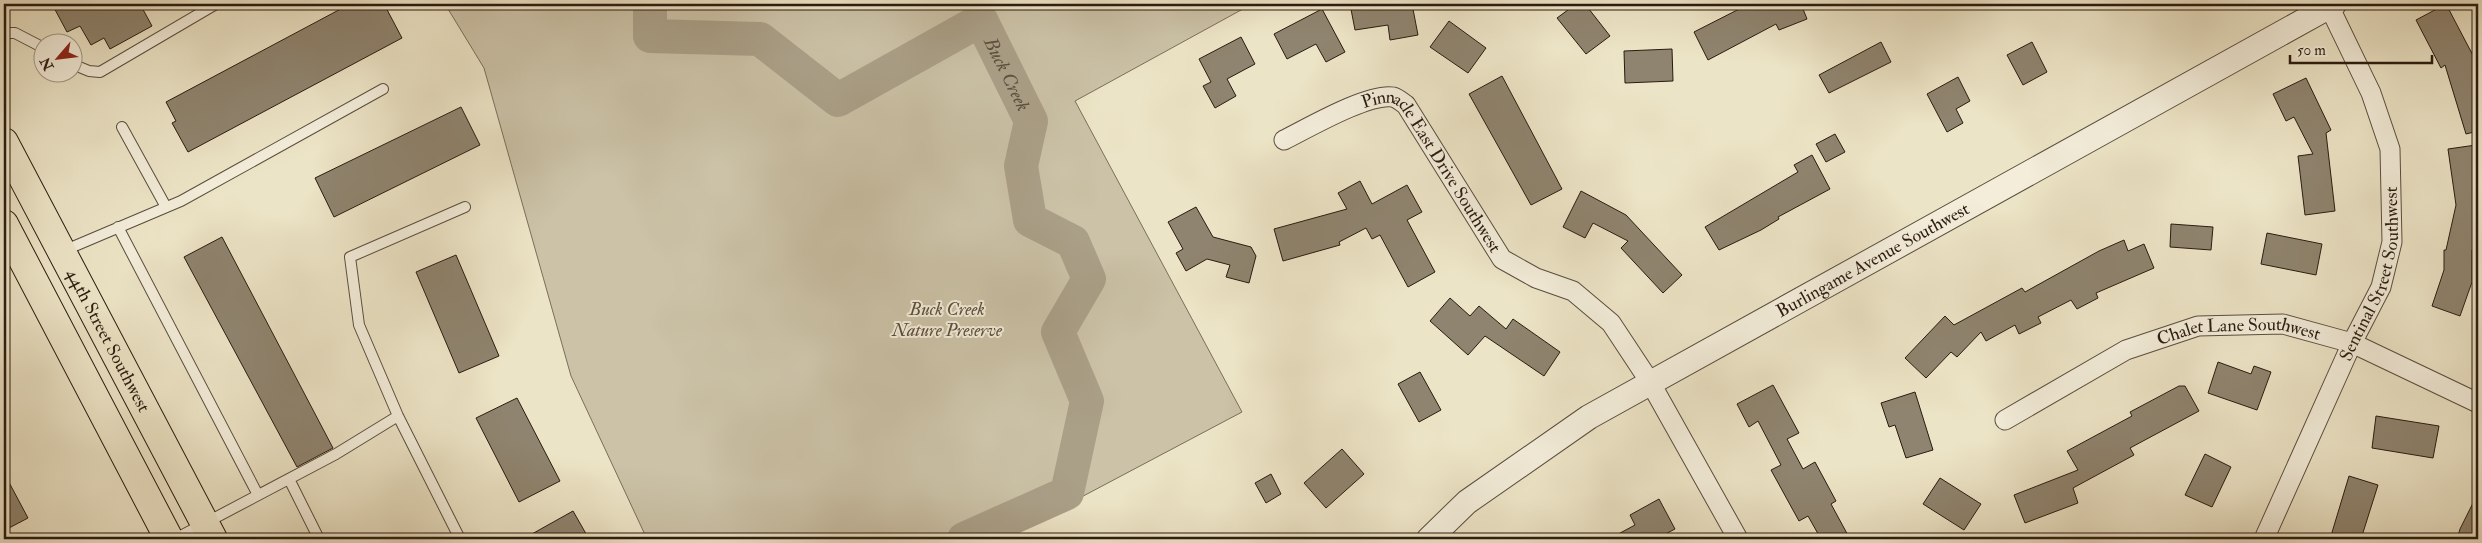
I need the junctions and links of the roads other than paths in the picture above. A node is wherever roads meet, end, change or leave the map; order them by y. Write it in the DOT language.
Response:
graph roads {
  1 [pos="216,4"];
  2 [pos="2330,5"];
  3 [pos="4,33"];
  4 [pos="32,42"];
  5 [pos="82,68"];
  6 [pos="383,89"];
  7 [pos="122,127"];
  8 [pos="1284,140"];
  9 [pos="4,142"];
  10 [pos="166,207"];
  11 [pos="465,207"];
  12 [pos="4,224"];
  13 [pos="118,226"];
  14 [pos="62,251"];
  15 [pos="2352,343"];
  16 [pos="1650,382"];
  17 [pos="2478,403"];
  18 [pos="398,416"];
  19 [pos="2006,420"];
  20 [pos="289,479"];
  21 [pos="258,495"];
  22 [pos="209,532"];
  23 [pos="168,539"];
  24 [pos="175,539"];
  25 [pos="319,539"];
  26 [pos="460,539"];
  27 [pos="1429,539"];
  28 [pos="1738,539"];
  29 [pos="2264,539"];
  1 -- 5 [label="lane"];
  2 -- 15 [label="street, Sentinal Street Southwest"];
  2 -- 16 [label="street, Burlingame Avenue Southwest"];
  3 -- 4 [label="lane"];
  6 -- 10 [label="lane"];
  7 -- 10 [label="lane"];
  8 -- 16 [label="street, Pinnacle East Drive Southwest"];
  9 -- 14 [label="main road, 44th Street Southwest"];
  10 -- 13 [label="lane"];
  11 -- 18 [label="lane"];
  12 -- 23 [label="main road"];
  13 -- 14 [label="lane"];
  13 -- 21 [label="lane"];
  14 -- 22 [label="main road, 44th Street Southwest"];
  15 -- 17 [label="street, Chalet Lane Southwest"];
  15 -- 19 [label="street, Chalet Lane Southwest"];
  15 -- 29 [label="street, Sentinal Street Southwest"];
  16 -- 27 [label="street, Burlingame Avenue Southwest"];
  16 -- 28 [label="street"];
  18 -- 20 [label="lane"];
  18 -- 26 [label="lane"];
  20 -- 21 [label="lane"];
  20 -- 25 [label="lane"];
  21 -- 22 [label="lane"];
  22 -- 24 [label="lane"];
}
